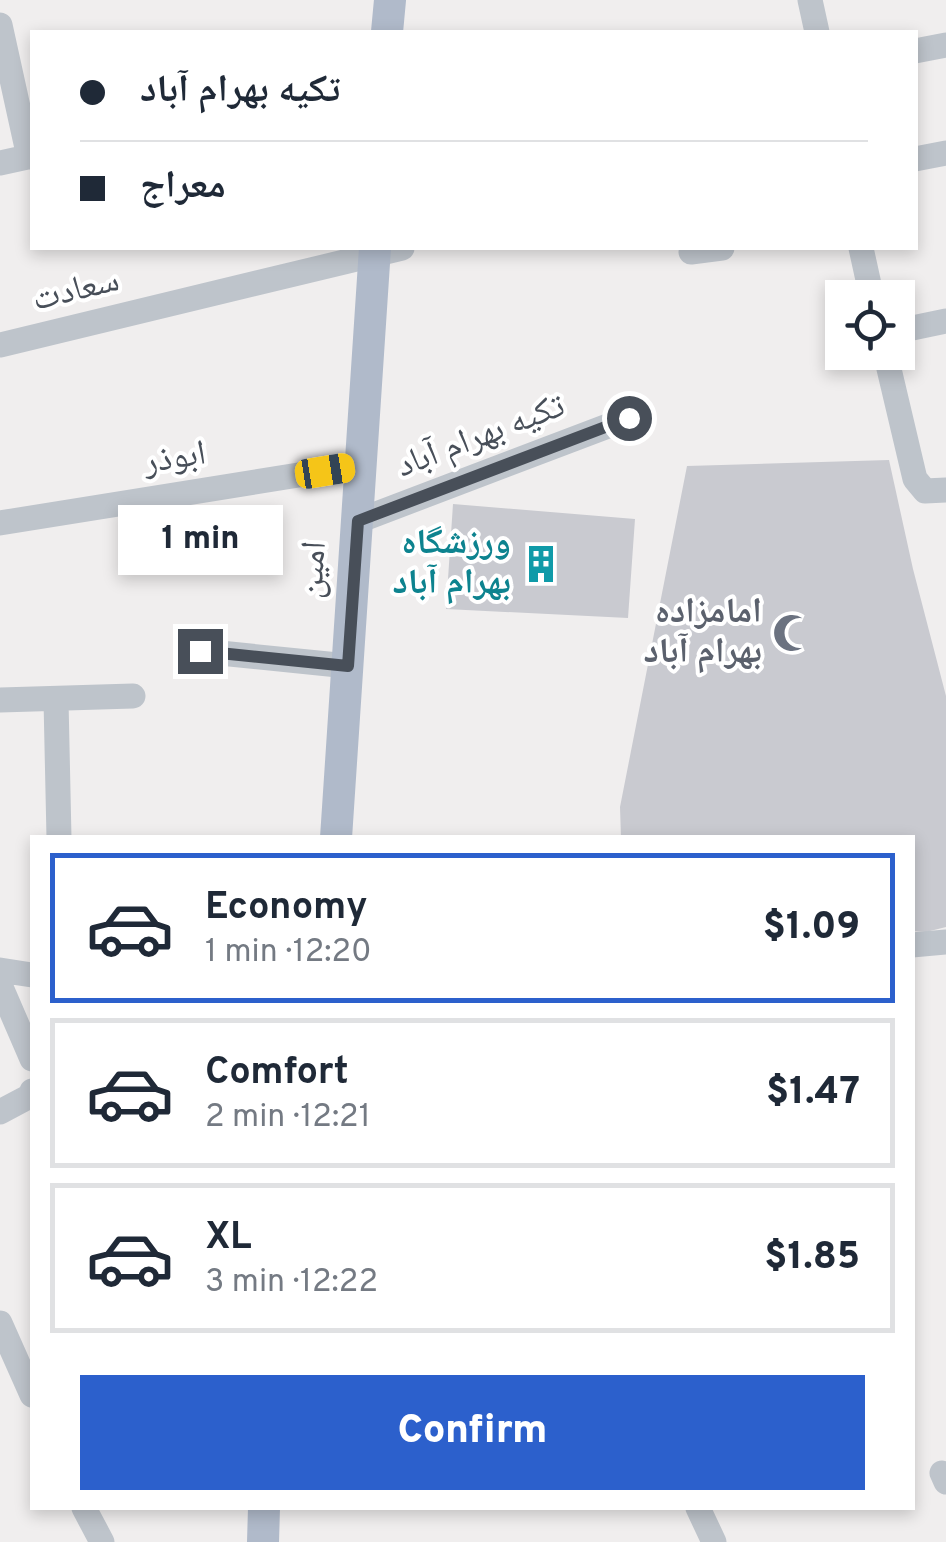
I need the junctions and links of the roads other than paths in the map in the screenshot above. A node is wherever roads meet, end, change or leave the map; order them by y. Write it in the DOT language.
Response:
graph roads {
  1 [pos="390,0"];
  2 [pos="810,0"];
  3 [pos="387,30"];
  4 [pos="817,30"];
  5 [pos="1,32"];
  6 [pos="946,45"];
  7 [pos="918,50"];
  8 [pos="30,152"];
  9 [pos="946,153"];
  10 [pos="30,156"];
  11 [pos="918,158"];
  12 [pos="0,164"];
  13 [pos="384,250"];
  14 [pos="706,250"];
  15 [pos="861,250"];
  16 [pos="691,252"];
  17 [pos="868,280"];
  18 [pos="946,321"];
  19 [pos="915,327"];
  20 [pos="0,345"];
  21 [pos="889,370"];
  22 [pos="629,418"];
  23 [pos="361,465"];
  24 [pos="946,490"];
  25 [pos="358,521"];
  26 [pos="0,523"];
  27 [pos="200,651"];
  28 [pos="348,666"];
  29 [pos="132,696"];
  30 [pos="0,700"];
  31 [pos="56,700"];
  32 [pos="59,835"];
  33 [pos="336,835"];
  34 [pos="946,942"];
  35 [pos="915,945"];
  36 [pos="0,970"];
  37 [pos="30,975"];
  38 [pos="0,985"];
  39 [pos="30,1054"];
  40 [pos="30,1096"];
  41 [pos="0,1112"];
  42 [pos="2,1333"];
  43 [pos="30,1391"];
  44 [pos="85,1510"];
  45 [pos="264,1510"];
  46 [pos="699,1510"];
  47 [pos="102,1542"];
  48 [pos="263,1542"];
  49 [pos="714,1542"];
  1 -- 3 [label="main road"];
  2 -- 4 [label="street"];
  5 -- 8 [label="street"];
  6 -- 7 [label="street"];
  9 -- 11 [label="street"];
  10 -- 12 [label="street"];
  13 -- 20 [label="street, سعادت"];
  13 -- 23 [label="main road, امین"];
  14 -- 16 [label="street"];
  15 -- 17 [label="street"];
  18 -- 19 [label="street"];
  21 -- 24 [label="street"];
  22 -- 25 [label="street, تکیه بهرام آباد"];
  23 -- 25 [label="main road, امین"];
  23 -- 26 [label="street, ابوذر"];
  25 -- 28 [label="main road, امین"];
  27 -- 28 [label="street"];
  28 -- 33 [label="main road, امین"];
  29 -- 31 [label="street"];
  30 -- 31 [label="street"];
  31 -- 32 [label="street"];
  34 -- 35 [label="street"];
  36 -- 37 [label="street"];
  38 -- 39 [label="street"];
  40 -- 41 [label="street"];
  42 -- 43 [label="street"];
  44 -- 47 [label="street"];
  45 -- 48 [label="main road"];
  46 -- 49 [label="street"];
}
